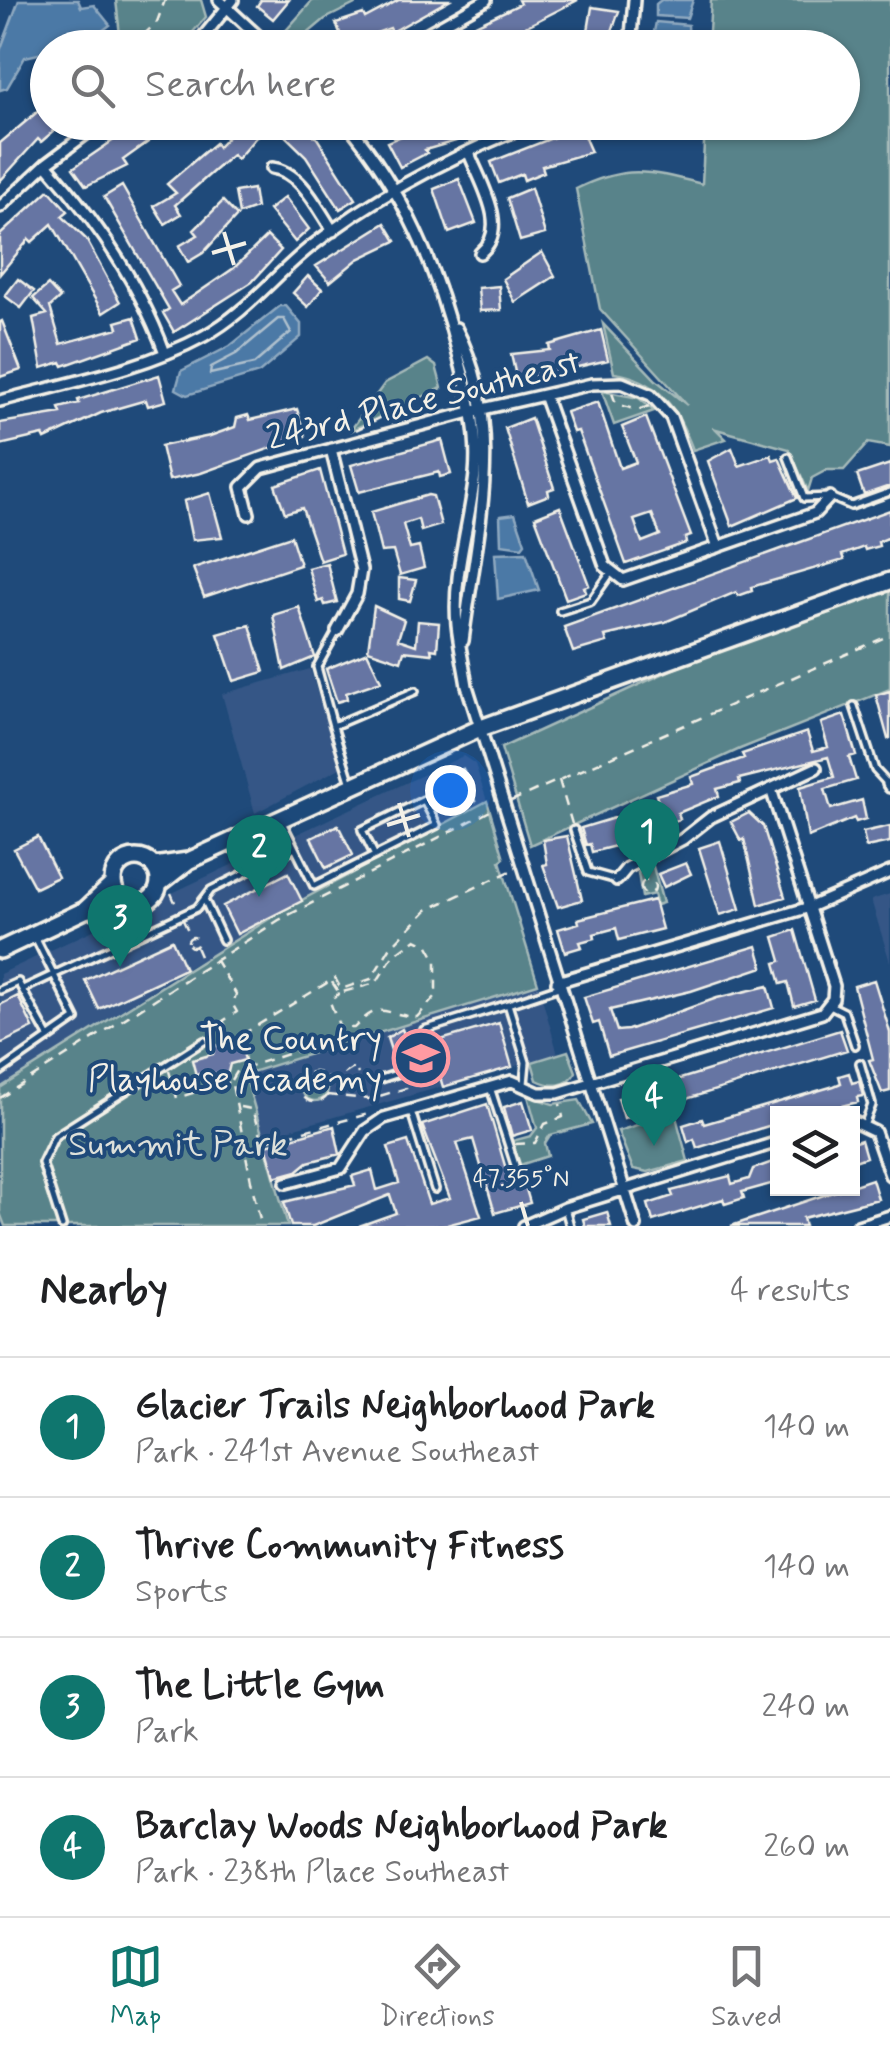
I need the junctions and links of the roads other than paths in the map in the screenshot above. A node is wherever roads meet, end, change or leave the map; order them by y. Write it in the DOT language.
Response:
graph roads {
  1 [pos="486,0"];
  2 [pos="634,0"];
  3 [pos="227,2"];
  4 [pos="207,30"];
  5 [pos="254,30"];
  6 [pos="433,30"];
  7 [pos="631,30"];
  8 [pos="78,140"];
  9 [pos="359,140"];
  10 [pos="498,140"];
  11 [pos="469,153"];
  12 [pos="46,164"];
  13 [pos="272,168"];
  14 [pos="395,192"];
  15 [pos="0,207"];
  16 [pos="333,231"];
  17 [pos="480,253"];
  18 [pos="165,353"];
  19 [pos="544,395"];
  20 [pos="0,402"];
  21 [pos="479,410"];
  22 [pos="331,450"];
  23 [pos="788,456"];
  24 [pos="890,492"];
  25 [pos="830,497"];
  26 [pos="249,514"];
  27 [pos="718,546"];
  28 [pos="612,575"];
  29 [pos="890,581"];
  30 [pos="560,611"];
  31 [pos="336,631"];
  32 [pos="415,691"];
  33 [pos="854,706"];
  34 [pos="333,726"];
  35 [pos="478,729"];
  36 [pos="816,768"];
  37 [pos="351,784"];
  38 [pos="889,785"];
  39 [pos="771,789"];
  40 [pos="280,818"];
  41 [pos="574,830"];
  42 [pos="295,848"];
  43 [pos="375,856"];
  44 [pos="188,861"];
  45 [pos="154,866"];
  46 [pos="890,872"];
  47 [pos="617,880"];
  48 [pos="160,883"];
  49 [pos="114,884"];
  50 [pos="204,899"];
  51 [pos="123,900"];
  52 [pos="810,907"];
  53 [pos="85,910"];
  54 [pos="34,934"];
  55 [pos="222,940"];
  56 [pos="0,950"];
  57 [pos="54,974"];
  58 [pos="558,985"];
  59 [pos="25,988"];
  60 [pos="0,990"];
  61 [pos="508,1004"];
  62 [pos="830,1005"];
  63 [pos="49,1038"];
  64 [pos="204,1042"];
  65 [pos="855,1045"];
  66 [pos="860,1063"];
  67 [pos="0,1072"];
  68 [pos="378,1080"];
  69 [pos="593,1082"];
  70 [pos="524,1084"];
  71 [pos="490,1087"];
  72 [pos="411,1110"];
  73 [pos="860,1122"];
  74 [pos="865,1123"];
  75 [pos="770,1144"];
  76 [pos="514,1166"];
  77 [pos="890,1176"];
  78 [pos="286,1184"];
  79 [pos="624,1188"];
  80 [pos="435,1190"];
  81 [pos="565,1208"];
  82 [pos="890,1216"];
  83 [pos="62,1226"];
  84 [pos="524,1226"];
  85 [pos="570,1226"];
  86 [pos="636,1226"];
  87 [pos="858,1226"];
  1 -- 6 [label="street"];
  2 -- 7 [label="street"];
  3 -- 4 [label="street"];
  3 -- 5 [label="street"];
  8 -- 12 [label="street"];
  9 -- 14 [label="street"];
  10 -- 11 [label="street"];
  11 -- 14 [label="street"];
  11 -- 17 [label="street"];
  12 -- 15 [label="street"];
  12 -- 18 [label="street"];
  13 -- 16 [label="street"];
  14 -- 16 [label="street"];
  14 -- 21 [label="street"];
  16 -- 18 [label="street"];
  18 -- 20 [label="street"];
  19 -- 21 [label="street, 243rd Place Southeast"];
  19 -- 27 [label="street, 243rd Place Southeast"];
  19 -- 28 [label="street"];
  21 -- 22 [label="street, 243rd Place Southeast"];
  21 -- 35 [label="street"];
  22 -- 26 [label="street, 243rd Place Southeast"];
  22 -- 31 [label="street"];
  23 -- 25 [label="lane"];
  24 -- 25 [label="lane"];
  25 -- 27 [label="street"];
  27 -- 28 [label="street"];
  28 -- 30 [label="lane"];
  29 -- 35 [label="main road"];
  31 -- 34 [label="lane"];
  32 -- 34 [label="lane"];
  33 -- 38 [label="lane"];
  34 -- 37 [label="lane"];
  35 -- 37 [label="main road"];
  35 -- 58 [label="street"];
  36 -- 39 [label="street"];
  37 -- 40 [label="main road"];
  39 -- 47 [label="street"];
  39 -- 52 [label="street"];
  40 -- 42 [label="lane"];
  40 -- 44 [label="main road"];
  41 -- 47 [label="lane"];
  42 -- 43 [label="lane"];
  42 -- 50 [label="lane"];
  43 -- 43 [label="lane"];
  44 -- 45 [label="main road"];
  44 -- 48 [label="main road"];
  45 -- 48 [label="main road"];
  45 -- 49 [label="main road"];
  46 -- 52 [label="street"];
  48 -- 51 [label="main road"];
  49 -- 51 [label="main road"];
  49 -- 53 [label="main road"];
  50 -- 55 [label="lane"];
  50 -- 57 [label="lane"];
  51 -- 53 [label="main road"];
  52 -- 58 [label="street"];
  52 -- 62 [label="street"];
  53 -- 54 [label="main road"];
  54 -- 56 [label="main road"];
  54 -- 57 [label="lane"];
  57 -- 59 [label="lane"];
  57 -- 63 [label="lane"];
  58 -- 61 [label="lane"];
  58 -- 69 [label="street"];
  59 -- 60 [label="lane"];
  59 -- 63 [label="lane"];
  61 -- 68 [label="lane"];
  61 -- 70 [label="lane"];
  62 -- 65 [label="lane"];
  62 -- 69 [label="street"];
  63 -- 67 [label="lane"];
  64 -- 83 [label="lane"];
  66 -- 74 [label="lane"];
  69 -- 70 [label="street"];
  69 -- 79 [label="street"];
  70 -- 71 [label="street"];
  71 -- 72 [label="street"];
  71 -- 76 [label="lane"];
  72 -- 78 [label="street"];
  72 -- 80 [label="lane"];
  73 -- 74 [label="street"];
  74 -- 77 [label="street"];
  75 -- 79 [label="street"];
  79 -- 81 [label="street"];
  79 -- 86 [label="street"];
  81 -- 84 [label="street"];
  81 -- 85 [label="lane"];
  82 -- 87 [label="street"];
}
